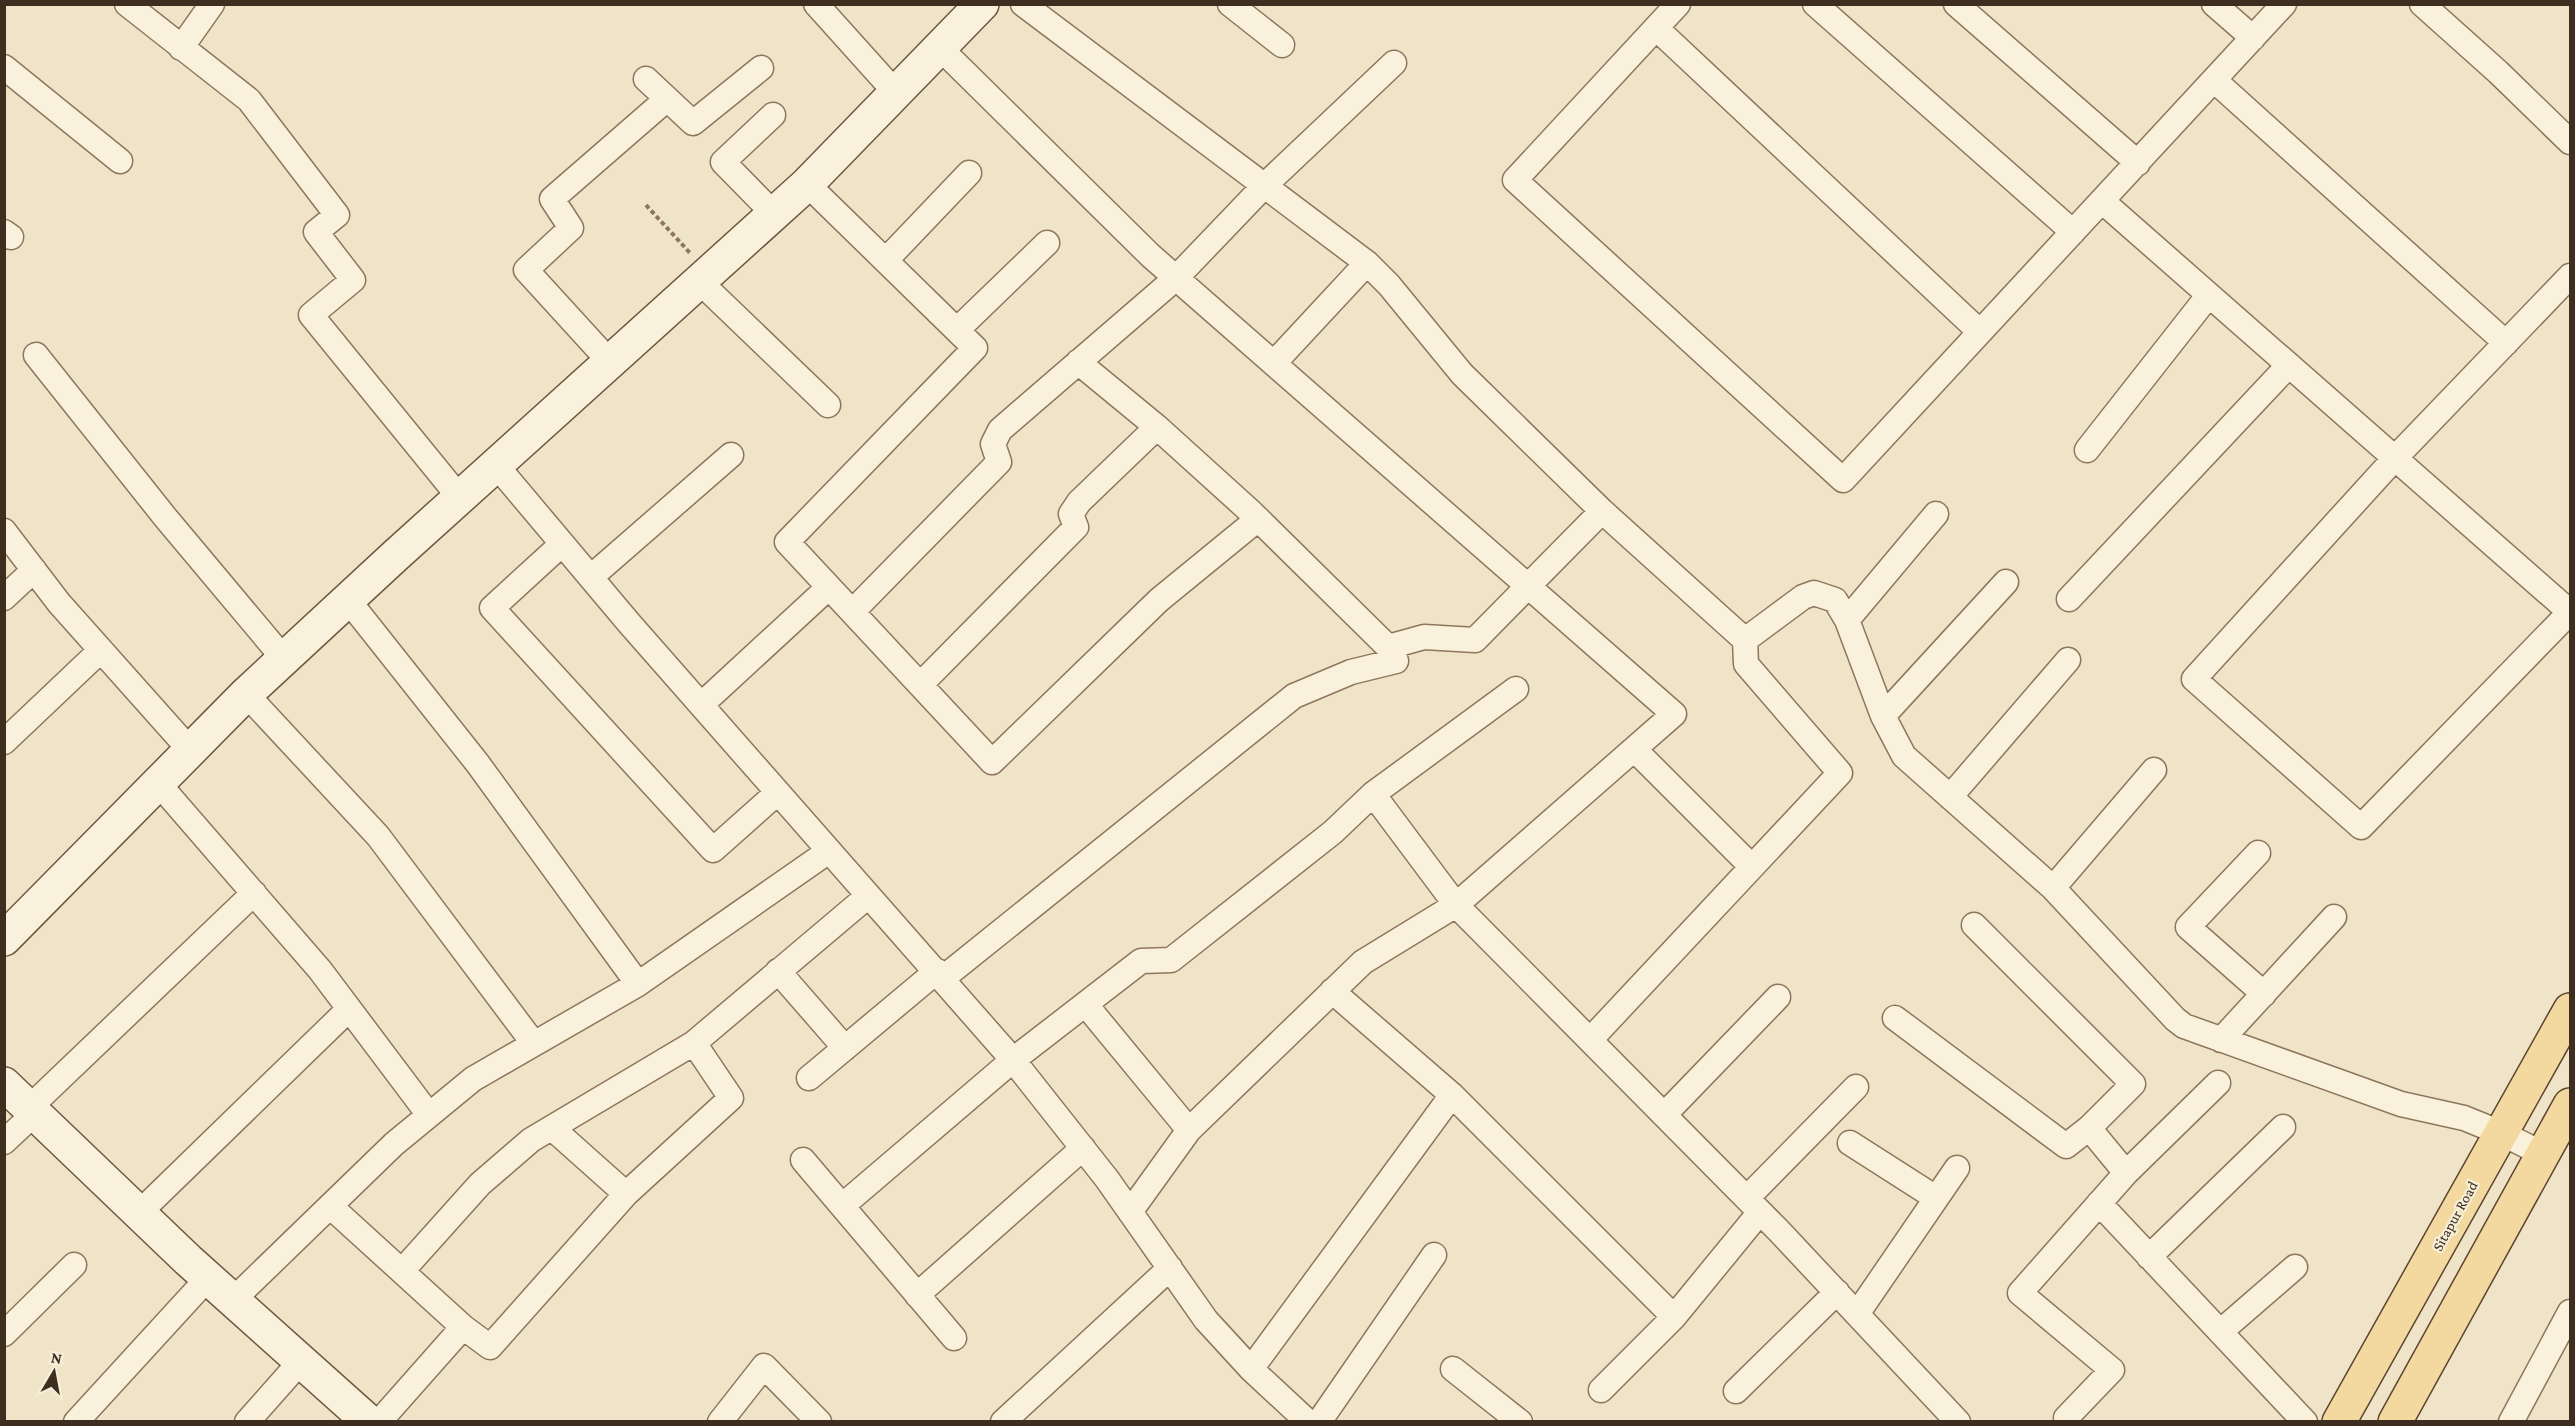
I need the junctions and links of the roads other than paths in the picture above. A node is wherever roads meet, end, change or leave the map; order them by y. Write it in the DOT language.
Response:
graph roads {
  1 [pos="128,4"];
  2 [pos="212,4"];
  3 [pos="816,4"];
  4 [pos="982,4"];
  5 [pos="1023,4"];
  6 [pos="1230,4"];
  7 [pos="1678,4"];
  8 [pos="1815,4"];
  9 [pos="1956,4"];
  10 [pos="2214,4"];
  11 [pos="2284,4"];
  12 [pos="2422,4"];
  13 [pos="1656,28"];
  14 [pos="2253,38"];
  15 [pos="1282,45"];
  16 [pos="181,48"];
  17 [pos="940,48"];
  18 [pos="1394,63"];
  19 [pos="4,67"];
  20 [pos="761,68"];
  21 [pos="646,78"];
  22 [pos="2214,80"];
  23 [pos="896,93"];
  24 [pos="667,99"];
  25 [pos="773,115"];
  26 [pos="2571,142"];
  27 [pos="120,161"];
  28 [pos="2138,163"];
  29 [pos="969,173"];
  30 [pos="807,184"];
  31 [pos="1264,186"];
  32 [pos="2102,201"];
  33 [pos="774,214"];
  34 [pos="2073,232"];
  35 [pos="1047,243"];
  36 [pos="886,260"];
  37 [pos="1367,263"];
  38 [pos="2571,276"];
  39 [pos="704,278"];
  40 [pos="1176,278"];
  41 [pos="2208,296"];
  42 [pos="958,329"];
  43 [pos="1980,332"];
  44 [pos="2506,343"];
  45 [pos="36,355"];
  46 [pos="610,362"];
  47 [pos="1078,362"];
  48 [pos="1274,363"];
  49 [pos="2288,366"];
  50 [pos="828,405"];
  51 [pos="1157,427"];
  52 [pos="2087,450"];
  53 [pos="730,455"];
  54 [pos="2395,458"];
  55 [pos="496,465"];
  56 [pos="460,498"];
  57 [pos="1602,511"];
  58 [pos="1936,514"];
  59 [pos="1258,519"];
  60 [pos="4,531"];
  61 [pos="562,544"];
  62 [pos="34,570"];
  63 [pos="591,577"];
  64 [pos="2006,582"];
  65 [pos="1528,586"];
  66 [pos="829,587"];
  67 [pos="4,598"];
  68 [pos="2069,599"];
  69 [pos="348,600"];
  70 [pos="853,611"];
  71 [pos="2571,612"];
  72 [pos="1847,620"];
  73 [pos="1745,640"];
  74 [pos="1388,648"];
  75 [pos="101,650"];
  76 [pos="285,659"];
  77 [pos="2067,660"];
  78 [pos="920,685"];
  79 [pos="1516,689"];
  80 [pos="246,694"];
  81 [pos="701,705"];
  82 [pos="1883,716"];
  83 [pos="4,742"];
  84 [pos="1634,749"];
  85 [pos="190,750"];
  86 [pos="2154,770"];
  87 [pos="158,783"];
  88 [pos="777,793"];
  89 [pos="1373,794"];
  90 [pos="1950,797"];
  91 [pos="829,851"];
  92 [pos="2258,854"];
  93 [pos="1752,867"];
  94 [pos="2053,888"];
  95 [pos="254,893"];
  96 [pos="867,896"];
  97 [pos="1456,905"];
  98 [pos="2334,917"];
  99 [pos="1974,925"];
  100 [pos="4,939"];
  101 [pos="778,971"];
  102 [pos="940,975"];
  103 [pos="638,984"];
  104 [pos="1332,991"];
  105 [pos="2264,994"];
  106 [pos="1778,996"];
  107 [pos="1086,1005"];
  108 [pos="350,1009"];
  109 [pos="2571,1010"];
  110 [pos="1895,1018"];
  111 [pos="1590,1040"];
  112 [pos="2221,1040"];
  113 [pos="694,1043"];
  114 [pos="534,1044"];
  115 [pos="845,1048"];
  116 [pos="1013,1060"];
  117 [pos="808,1078"];
  118 [pos="2218,1083"];
  119 [pos="4,1084"];
  120 [pos="1856,1087"];
  121 [pos="1452,1095"];
  122 [pos="2571,1105"];
  123 [pos="32,1110"];
  124 [pos="1664,1115"];
  125 [pos="429,1116"];
  126 [pos="2283,1127"];
  127 [pos="552,1128"];
  128 [pos="2089,1128"];
  129 [pos="1190,1130"];
  130 [pos="2501,1133"];
  131 [pos="4,1142"];
  132 [pos="1850,1143"];
  133 [pos="1083,1148"];
  134 [pos="2543,1154"];
  135 [pos="802,1160"];
  136 [pos="1956,1168"];
  137 [pos="2126,1173"];
  138 [pos="626,1194"];
  139 [pos="1936,1198"];
  140 [pos="2099,1203"];
  141 [pos="1753,1205"];
  142 [pos="330,1206"];
  143 [pos="842,1206"];
  144 [pos="1130,1212"];
  145 [pos="139,1213"];
  146 [pos="1434,1256"];
  147 [pos="2149,1257"];
  148 [pos="74,1265"];
  149 [pos="2295,1267"];
  150 [pos="1170,1268"];
  151 [pos="402,1271"];
  152 [pos="208,1278"];
  153 [pos="1837,1292"];
  154 [pos="917,1295"];
  155 [pos="233,1300"];
  156 [pos="2571,1312"];
  157 [pos="1857,1314"];
  158 [pos="1674,1317"];
  159 [pos="463,1327"];
  160 [pos="2220,1332"];
  161 [pos="4,1334"];
  162 [pos="954,1338"];
  163 [pos="301,1361"];
  164 [pos="1251,1369"];
  165 [pos="1453,1369"];
  166 [pos="1601,1390"];
  167 [pos="1736,1391"];
  168 [pos="2066,1418"];
  169 [pos="76,1422"];
  170 [pos="247,1422"];
  171 [pos="369,1422"];
  172 [pos="379,1422"];
  173 [pos="720,1422"];
  174 [pos="819,1422"];
  175 [pos="1003,1422"];
  176 [pos="1308,1422"];
  177 [pos="1319,1422"];
  178 [pos="1520,1422"];
  179 [pos="1958,1422"];
  180 [pos="2305,1422"];
  181 [pos="2339,1422"];
  182 [pos="2395,1422"];
  183 [pos="2511,1422"];
  1 -- 16 [label="street"];
  2 -- 16 [label="street"];
  3 -- 23 [label="street"];
  4 -- 17 [label="street"];
  5 -- 31 [label="street"];
  6 -- 15 [label="street"];
  7 -- 13 [label="street"];
  8 -- 34 [label="street"];
  9 -- 28 [label="street"];
  10 -- 14 [label="street"];
  11 -- 14 [label="street"];
  12 -- 26 [label="street"];
  13 -- 43 [label="street"];
  13 -- 43 [label="street"];
  14 -- 22 [label="street"];
  16 -- 56 [label="street"];
  17 -- 23 [label="street"];
  17 -- 40 [label="street"];
  18 -- 31 [label="street"];
  19 -- 27 [label="street"];
  20 -- 24 [label="street"];
  21 -- 24 [label="street"];
  22 -- 28 [label="street"];
  22 -- 44 [label="street"];
  23 -- 30 [label="street"];
  24 -- 46 [label="street"];
  25 -- 33 [label="street"];
  28 -- 32 [label="street"];
  29 -- 36 [label="street"];
  30 -- 33 [label="street"];
  30 -- 36 [label="street"];
  31 -- 37 [label="street"];
  31 -- 40 [label="street"];
  32 -- 34 [label="street"];
  32 -- 41 [label="street"];
  33 -- 39 [label="street"];
  34 -- 43 [label="street"];
  35 -- 42 [label="street"];
  36 -- 42 [label="street"];
  37 -- 48 [label="street"];
  37 -- 57 [label="street"];
  38 -- 44 [label="street"];
  39 -- 46 [label="street"];
  39 -- 50 [label="street"];
  40 -- 47 [label="street"];
  40 -- 48 [label="street"];
  41 -- 49 [label="street"];
  41 -- 52 [label="street"];
  42 -- 66 [label="street"];
  44 -- 54 [label="street"];
  45 -- 76 [label="street"];
  46 -- 55 [label="street"];
  47 -- 51 [label="street"];
  47 -- 70 [label="street"];
  48 -- 65 [label="street"];
  49 -- 54 [label="street"];
  49 -- 68 [label="street"];
  51 -- 59 [label="street"];
  51 -- 78 [label="street"];
  53 -- 63 [label="street"];
  54 -- 71 [label="street"];
  54 -- 71 [label="street"];
  55 -- 56 [label="street"];
  55 -- 61 [label="street"];
  56 -- 69 [label="street"];
  57 -- 65 [label="street"];
  57 -- 73 [label="street"];
  58 -- 72 [label="street"];
  59 -- 74 [label="street"];
  59 -- 78 [label="street"];
  60 -- 62 [label="street"];
  61 -- 63 [label="street"];
  61 -- 88 [label="street"];
  62 -- 67 [label="street"];
  62 -- 75 [label="street"];
  63 -- 81 [label="street"];
  64 -- 82 [label="street"];
  65 -- 74 [label="street"];
  65 -- 84 [label="street"];
  66 -- 70 [label="street"];
  66 -- 81 [label="street"];
  69 -- 76 [label="street"];
  69 -- 103 [label="street"];
  70 -- 78 [label="street"];
  72 -- 73 [label="street"];
  72 -- 82 [label="street"];
  73 -- 93 [label="street"];
  74 -- 102 [label="street"];
  75 -- 83 [label="street"];
  75 -- 85 [label="street"];
  76 -- 80 [label="street"];
  77 -- 90 [label="street"];
  79 -- 89 [label="street"];
  80 -- 85 [label="street"];
  80 -- 114 [label="street"];
  81 -- 88 [label="street"];
  82 -- 90 [label="street"];
  84 -- 93 [label="street"];
  84 -- 97 [label="street"];
  85 -- 87 [label="street"];
  86 -- 94 [label="street"];
  87 -- 95 [label="street"];
  87 -- 100 [label="street"];
  88 -- 91 [label="street"];
  89 -- 97 [label="street"];
  89 -- 107 [label="street"];
  90 -- 94 [label="street"];
  91 -- 96 [label="street"];
  91 -- 103 [label="street"];
  92 -- 105 [label="street"];
  93 -- 111 [label="street"];
  94 -- 112 [label="street"];
  95 -- 108 [label="street"];
  95 -- 123 [label="street"];
  96 -- 101 [label="street"];
  96 -- 102 [label="street"];
  97 -- 104 [label="street"];
  97 -- 111 [label="street"];
  98 -- 105 [label="street"];
  99 -- 128 [label="street"];
  101 -- 113 [label="street"];
  101 -- 115 [label="street"];
  102 -- 115 [label="street"];
  102 -- 116 [label="street"];
  103 -- 114 [label="street"];
  104 -- 121 [label="street"];
  104 -- 129 [label="street"];
  105 -- 112 [label="street"];
  106 -- 124 [label="street"];
  107 -- 116 [label="street"];
  107 -- 129 [label="street"];
  108 -- 125 [label="street"];
  108 -- 145 [label="street"];
  109 -- 130 [label="main road, Sitapur Road"];
  110 -- 128 [label="street"];
  111 -- 124 [label="street"];
  112 -- 130 [label="street"];
  113 -- 127 [label="street"];
  113 -- 138 [label="street"];
  114 -- 125 [label="street"];
  115 -- 117 [label="street"];
  116 -- 133 [label="street"];
  116 -- 143 [label="street"];
  118 -- 137 [label="street"];
  119 -- 123 [label="street"];
  120 -- 141 [label="street"];
  121 -- 158 [label="street"];
  121 -- 164 [label="street"];
  122 -- 134 [label="main road"];
  123 -- 131 [label="street"];
  123 -- 145 [label="street"];
  124 -- 141 [label="street"];
  125 -- 142 [label="street"];
  126 -- 147 [label="street"];
  127 -- 138 [label="street"];
  127 -- 151 [label="street"];
  128 -- 137 [label="street"];
  129 -- 144 [label="street"];
  130 -- 134 [label="street"];
  130 -- 181 [label="main road, Sitapur Road"];
  132 -- 139 [label="street"];
  133 -- 144 [label="street"];
  133 -- 154 [label="street"];
  134 -- 182 [label="main road"];
  135 -- 143 [label="street"];
  136 -- 139 [label="street"];
  137 -- 140 [label="street"];
  138 -- 159 [label="street"];
  139 -- 157 [label="street"];
  140 -- 147 [label="street"];
  140 -- 168 [label="street"];
  141 -- 153 [label="street"];
  141 -- 158 [label="street"];
  142 -- 151 [label="street"];
  142 -- 155 [label="street"];
  143 -- 154 [label="street"];
  144 -- 150 [label="street"];
  145 -- 152 [label="street"];
  146 -- 177 [label="street"];
  147 -- 160 [label="street"];
  148 -- 161 [label="street"];
  149 -- 160 [label="street"];
  150 -- 164 [label="street"];
  150 -- 175 [label="street"];
  151 -- 159 [label="street"];
  152 -- 155 [label="street"];
  152 -- 169 [label="street"];
  153 -- 157 [label="street"];
  153 -- 167 [label="street"];
  154 -- 162 [label="street"];
  155 -- 163 [label="street"];
  156 -- 183 [label="street"];
  157 -- 179 [label="street"];
  158 -- 166 [label="street"];
  159 -- 172 [label="street"];
  160 -- 180 [label="street"];
  163 -- 170 [label="street"];
  163 -- 171 [label="street"];
  164 -- 176 [label="street"];
  165 -- 178 [label="street"];
  173 -- 174 [label="street"];
}
